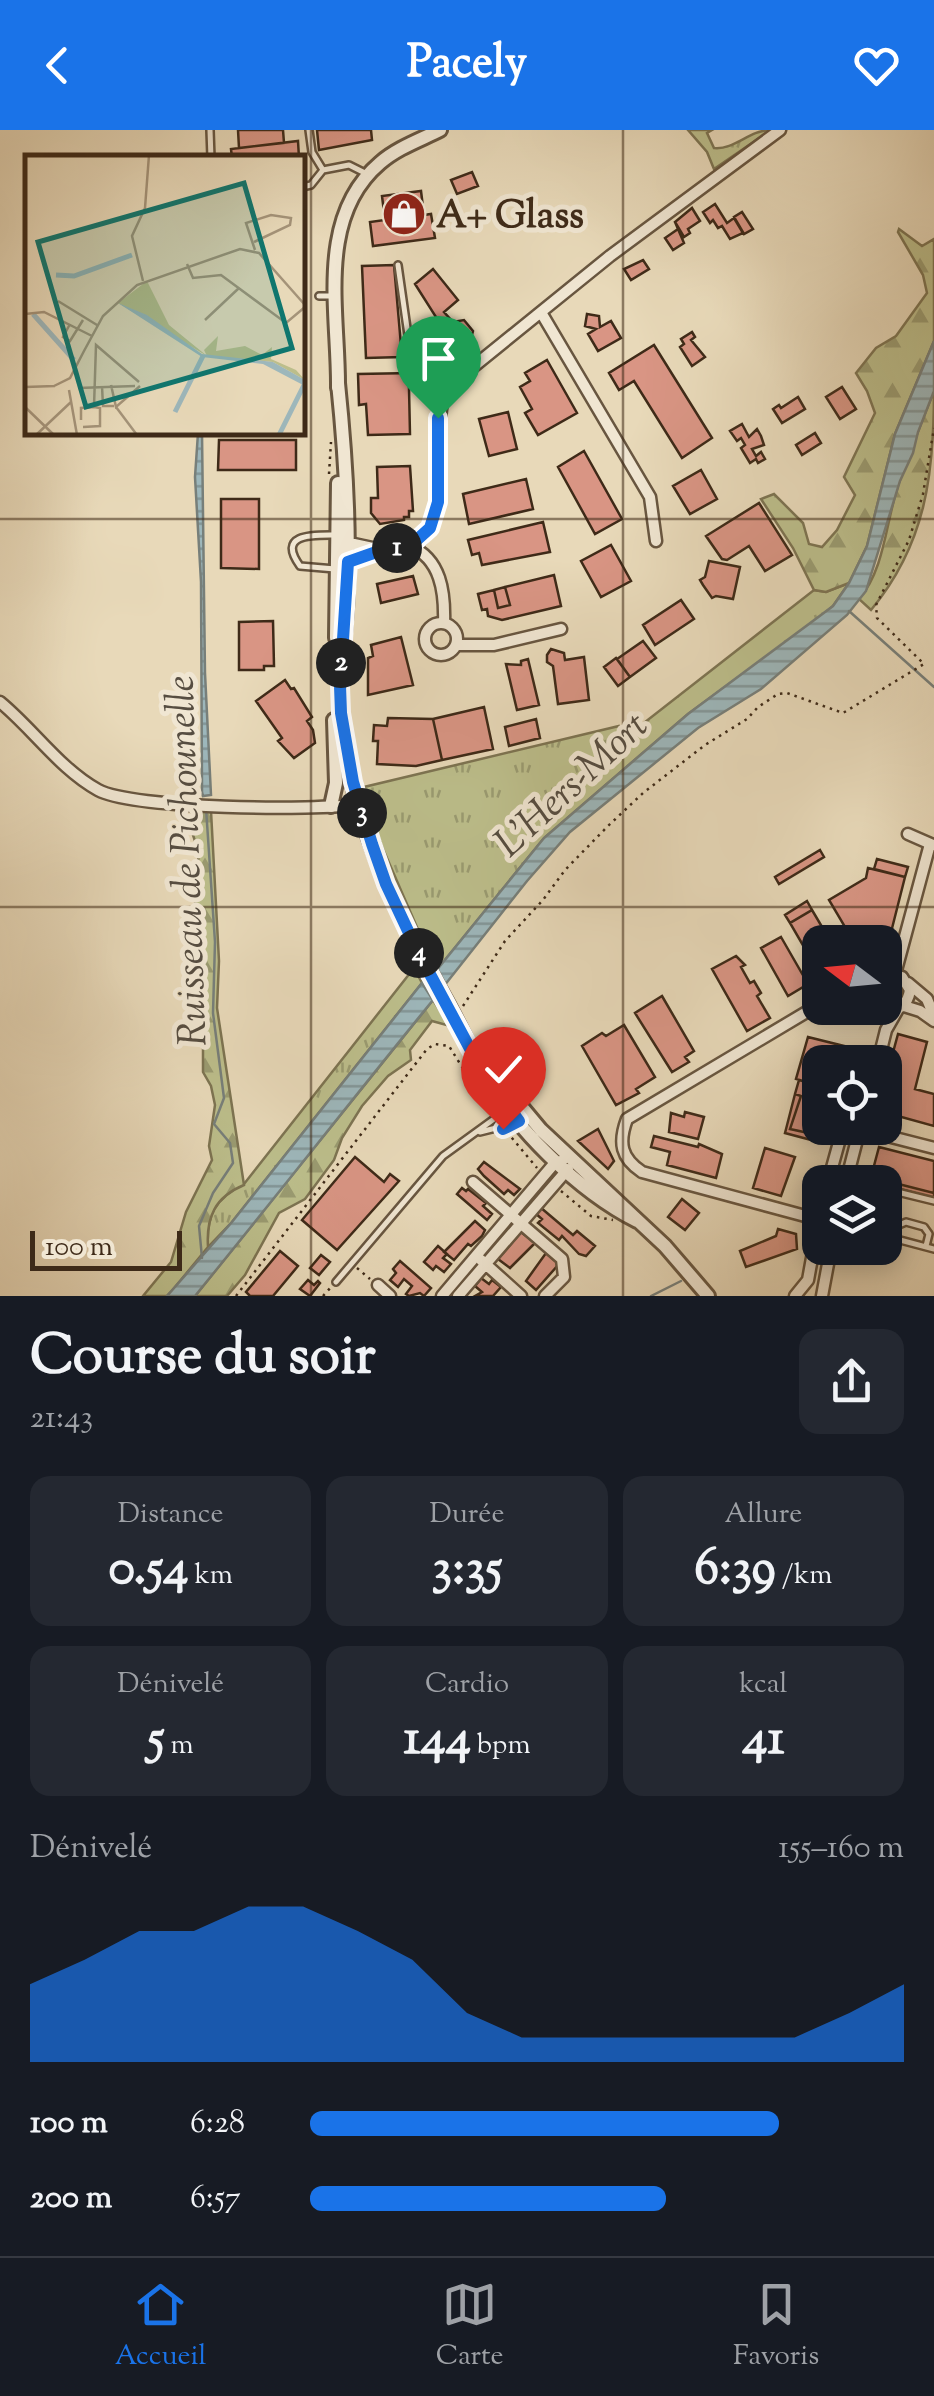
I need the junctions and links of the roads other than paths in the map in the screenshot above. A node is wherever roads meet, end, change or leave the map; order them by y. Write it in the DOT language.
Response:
graph roads {
  1 [pos="210,130"];
  2 [pos="309,130"];
  3 [pos="440,130"];
  4 [pos="780,130"];
  5 [pos="211,155"];
  6 [pos="322,170"];
  7 [pos="367,174"];
  8 [pos="305,186"];
  9 [pos="398,266"];
  10 [pos="319,296"];
  11 [pos="337,296"];
  12 [pos="542,314"];
  13 [pos="447,388"];
  14 [pos="343,541"];
  15 [pos="656,541"];
  16 [pos="410,546"];
  17 [pos="382,550"];
  18 [pos="344,567"];
  19 [pos="444,622"];
  20 [pos="561,629"];
  21 [pos="456,645"];
  22 [pos="337,679"];
  23 [pos="0,702"];
  24 [pos="360,804"];
  25 [pos="331,806"];
  26 [pos="908,834"];
  27 [pos="932,844"];
  28 [pos="902,938"];
  29 [pos="902,980"];
  30 [pos="907,982"];
  31 [pos="902,1006"];
  32 [pos="902,1007"];
  33 [pos="802,1015"];
  34 [pos="934,1019"];
  35 [pos="516,1112"];
  36 [pos="480,1132"];
  37 [pos="902,1139"];
  38 [pos="934,1148"];
  39 [pos="565,1164"];
  40 [pos="473,1182"];
  41 [pos="902,1193"];
  42 [pos="934,1201"];
  43 [pos="802,1214"];
  44 [pos="516,1218"];
  45 [pos="902,1224"];
  46 [pos="902,1239"];
  47 [pos="926,1246"];
  48 [pos="934,1248"];
  49 [pos="481,1260"];
  50 [pos="811,1265"];
  51 [pos="827,1265"];
  52 [pos="336,1282"];
  53 [pos="699,1283"];
  54 [pos="378,1286"];
  55 [pos="390,1296"];
  56 [pos="442,1296"];
  57 [pos="458,1296"];
  58 [pos="521,1296"];
  59 [pos="545,1296"];
  60 [pos="708,1296"];
  61 [pos="721,1296"];
  62 [pos="795,1296"];
  63 [pos="822,1296"];
  1 -- 5 [label="lane"];
  2 -- 6 [label="lane"];
  3 -- 7 [label="street"];
  4 -- 12 [label="street"];
  6 -- 7 [label="lane"];
  6 -- 8 [label="lane"];
  7 -- 11 [label="street"];
  9 -- 13 [label="lane"];
  10 -- 11 [label="lane"];
  11 -- 14 [label="street"];
  12 -- 13 [label="street"];
  12 -- 15 [label="street"];
  13 -- 16 [label="street"];
  14 -- 17 [label="street"];
  14 -- 18 [label="street"];
  14 -- 18 [label="lane"];
  16 -- 17 [label="street"];
  16 -- 19 [label="street"];
  17 -- 18 [label="street"];
  18 -- 22 [label="street"];
  19 -- 21 [label="street"];
  19 -- 21 [label="street"];
  20 -- 21 [label="street"];
  22 -- 24 [label="street"];
  22 -- 25 [label="street"];
  23 -- 25 [label="street"];
  24 -- 25 [label="street"];
  24 -- 35 [label="street"];
  26 -- 27 [label="street"];
  27 -- 28 [label="street"];
  29 -- 30 [label="street"];
  30 -- 31 [label="street"];
  30 -- 34 [label="street"];
  32 -- 34 [label="street"];
  33 -- 43 [label="street"];
  35 -- 36 [label="lane"];
  35 -- 36 [label="lane"];
  35 -- 39 [label="street"];
  36 -- 52 [label="lane"];
  37 -- 38 [label="street"];
  39 -- 44 [label="street"];
  39 -- 53 [label="street"];
  40 -- 44 [label="street"];
  41 -- 42 [label="lane"];
  44 -- 49 [label="street"];
  44 -- 59 [label="street"];
  45 -- 47 [label="lane"];
  46 -- 47 [label="lane"];
  47 -- 48 [label="lane"];
  49 -- 56 [label="street"];
  49 -- 57 [label="street"];
  49 -- 58 [label="street"];
  50 -- 62 [label="street"];
  51 -- 63 [label="street"];
  53 -- 60 [label="street"];
  53 -- 61 [label="street"];
  54 -- 55 [label="street"];
}
